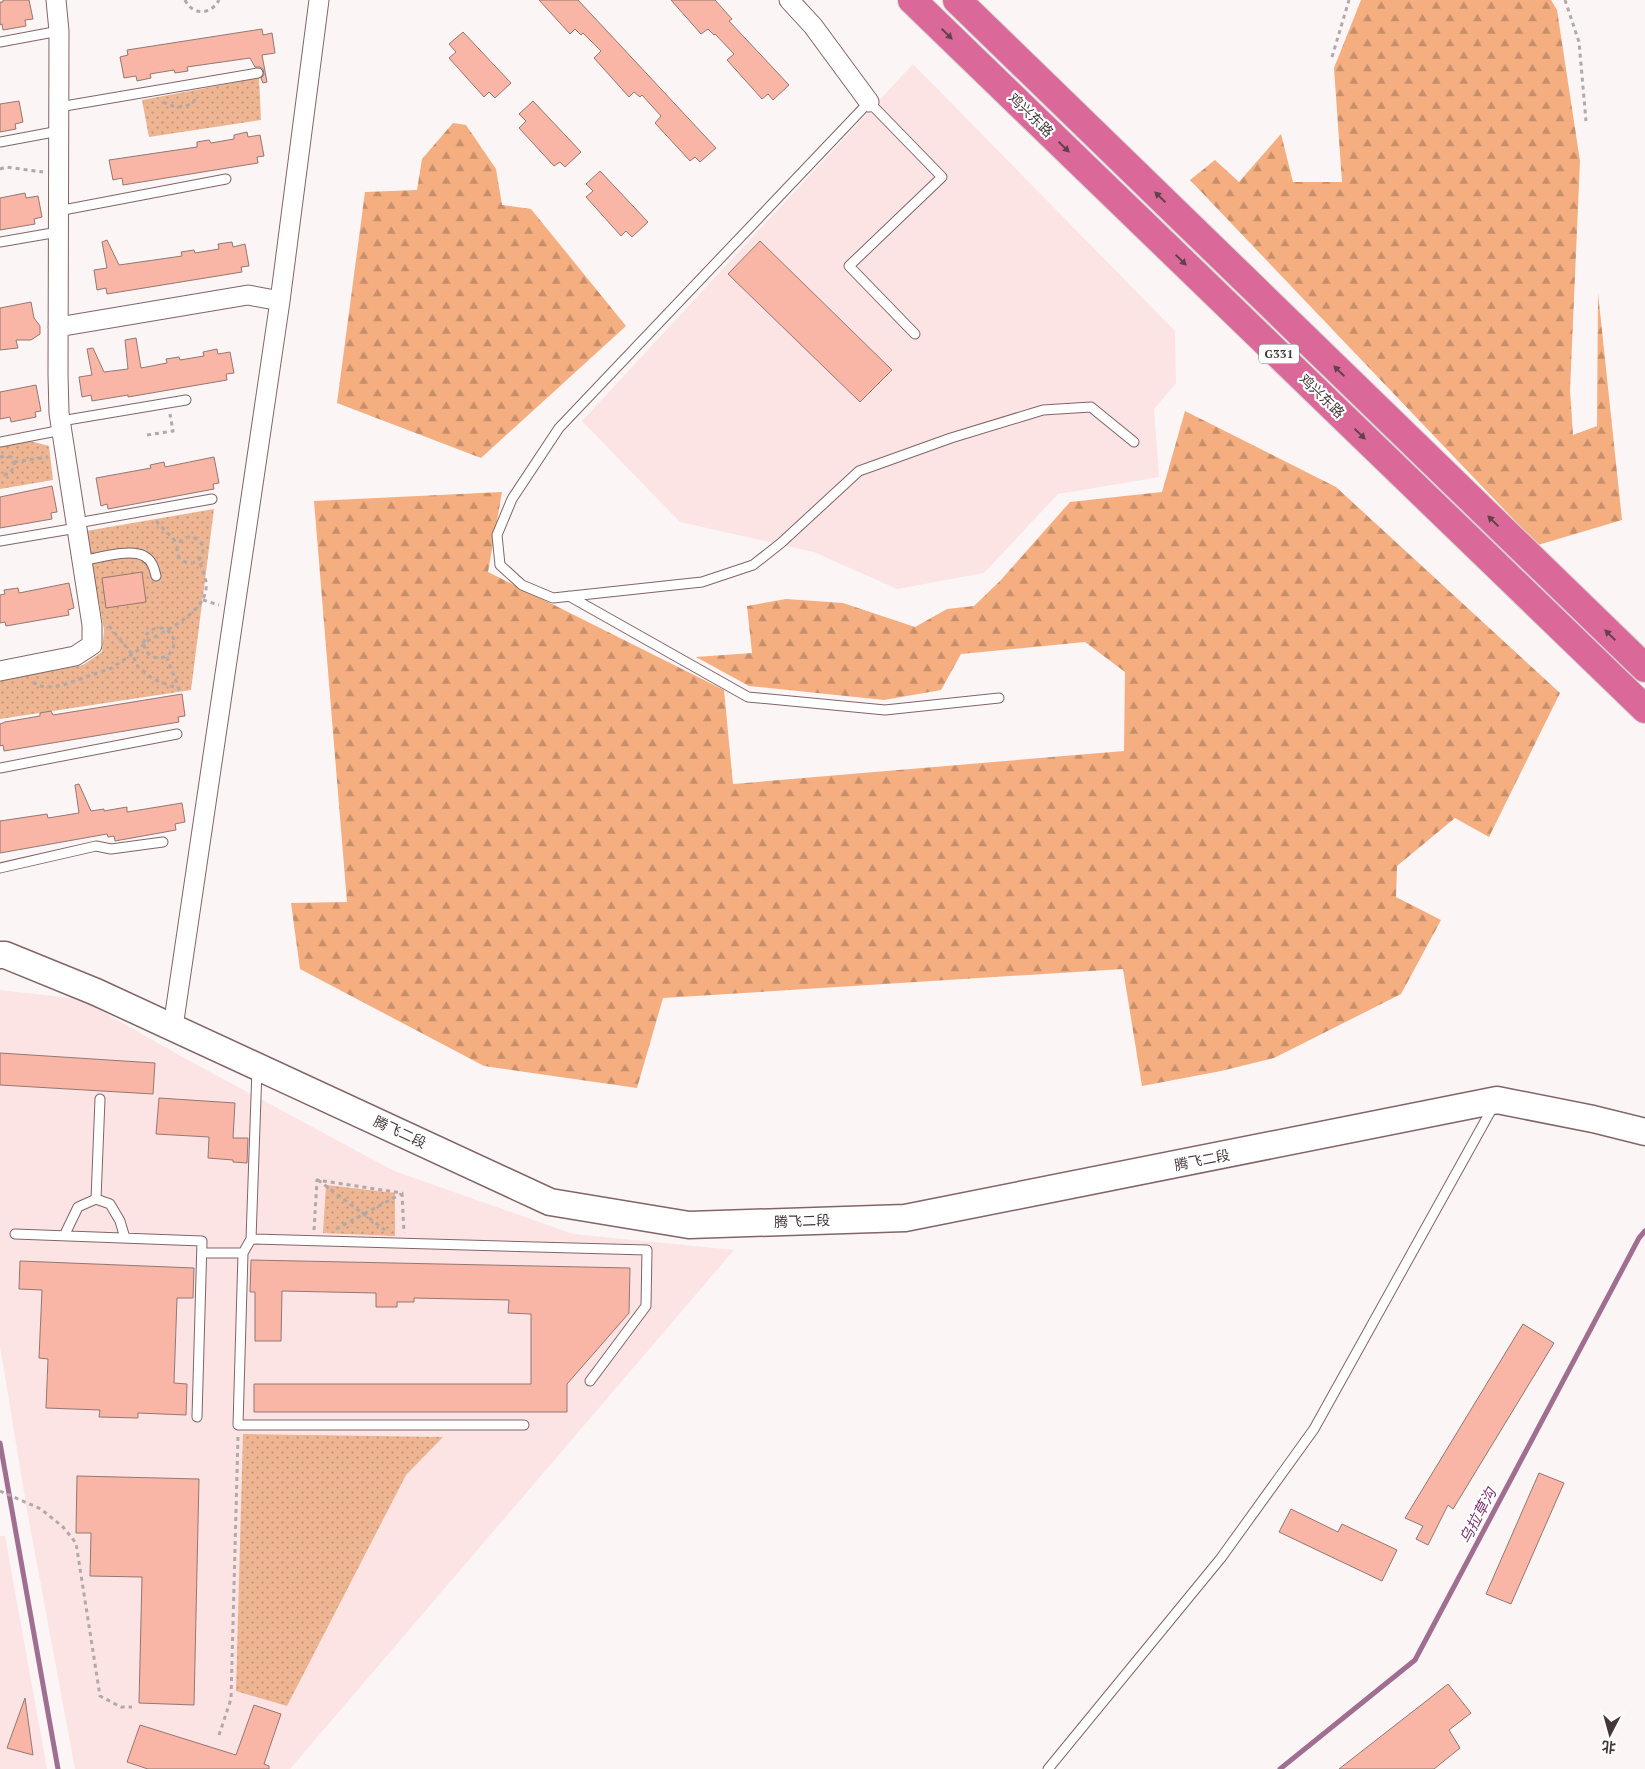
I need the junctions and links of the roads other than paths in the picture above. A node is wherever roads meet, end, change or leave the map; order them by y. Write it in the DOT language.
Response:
graph roads {
  1 [pos="319,0"];
  2 [pos="789,0"];
  3 [pos="912,0"];
  4 [pos="957,0"];
  5 [pos="60,1"];
  6 [pos="59,31"];
  7 [pos="0,42"];
  8 [pos="258,73"];
  9 [pos="869,102"];
  10 [pos="59,108"];
  11 [pos="59,131"];
  12 [pos="0,142"];
  13 [pos="226,179"];
  14 [pos="58,211"];
  15 [pos="58,232"];
  16 [pos="0,242"];
  17 [pos="280,301"];
  18 [pos="58,327"];
  19 [pos="915,334"];
  20 [pos="186,400"];
  21 [pos="61,426"];
  22 [pos="0,442"];
  23 [pos="1134,442"];
  24 [pos="212,499"];
  25 [pos="77,526"];
  26 [pos="0,541"];
  27 [pos="82,561"];
  28 [pos="156,576"];
  29 [pos="569,596"];
  30 [pos="1645,668"];
  31 [pos="0,671"];
  32 [pos="999,698"];
  33 [pos="1645,709"];
  34 [pos="177,734"];
  35 [pos="0,768"];
  36 [pos="163,842"];
  37 [pos="0,868"];
  38 [pos="0,956"];
  39 [pos="173,1028"];
  40 [pos="257,1066"];
  41 [pos="100,1099"];
  42 [pos="1496,1100"];
  43 [pos="1645,1132"];
  44 [pos="96,1199"];
  45 [pos="15,1234"];
  46 [pos="64,1236"];
  47 [pos="124,1238"];
  48 [pos="251,1239"];
  49 [pos="202,1253"];
  50 [pos="243,1253"];
  51 [pos="590,1381"];
  52 [pos="197,1417"];
  53 [pos="524,1425"];
  54 [pos="1048,1769"];
  1 -- 17 [label="street"];
  2 -- 9 [label="street"];
  3 -- 33 [label="highway, 鸡兴东路 / G331, one-way"];
  30 -- 4 [label="highway, G331, one-way"];
  5 -- 6 [label="street"];
  6 -- 7 [label="lane"];
  6 -- 10 [label="street"];
  8 -- 10 [label="lane"];
  9 -- 19 [label="lane"];
  9 -- 29 [label="lane"];
  10 -- 11 [label="street"];
  11 -- 12 [label="lane"];
  11 -- 14 [label="street"];
  13 -- 14 [label="lane"];
  14 -- 15 [label="street"];
  15 -- 16 [label="lane"];
  15 -- 18 [label="street"];
  17 -- 18 [label="street"];
  17 -- 39 [label="street"];
  18 -- 21 [label="street"];
  20 -- 21 [label="lane"];
  21 -- 22 [label="lane"];
  21 -- 25 [label="street"];
  23 -- 29 [label="lane"];
  24 -- 25 [label="lane"];
  25 -- 26 [label="lane"];
  25 -- 27 [label="street"];
  27 -- 28 [label="lane"];
  27 -- 31 [label="street"];
  29 -- 32 [label="lane"];
  34 -- 35 [label="lane"];
  36 -- 37 [label="lane"];
  38 -- 39 [label="street, 腾飞二段"];
  39 -- 40 [label="street, 腾飞二段"];
  40 -- 42 [label="street, 腾飞二段"];
  40 -- 48 [label="lane"];
  41 -- 44 [label="lane"];
  42 -- 43 [label="street, 腾飞二段"];
  42 -- 54 [label="lane"];
  44 -- 46 [label="lane"];
  44 -- 47 [label="lane"];
  45 -- 46 [label="lane"];
  46 -- 47 [label="lane"];
  47 -- 49 [label="lane"];
  48 -- 50 [label="lane"];
  48 -- 51 [label="lane"];
  49 -- 50 [label="lane"];
  49 -- 52 [label="lane"];
  50 -- 53 [label="lane"];
}
